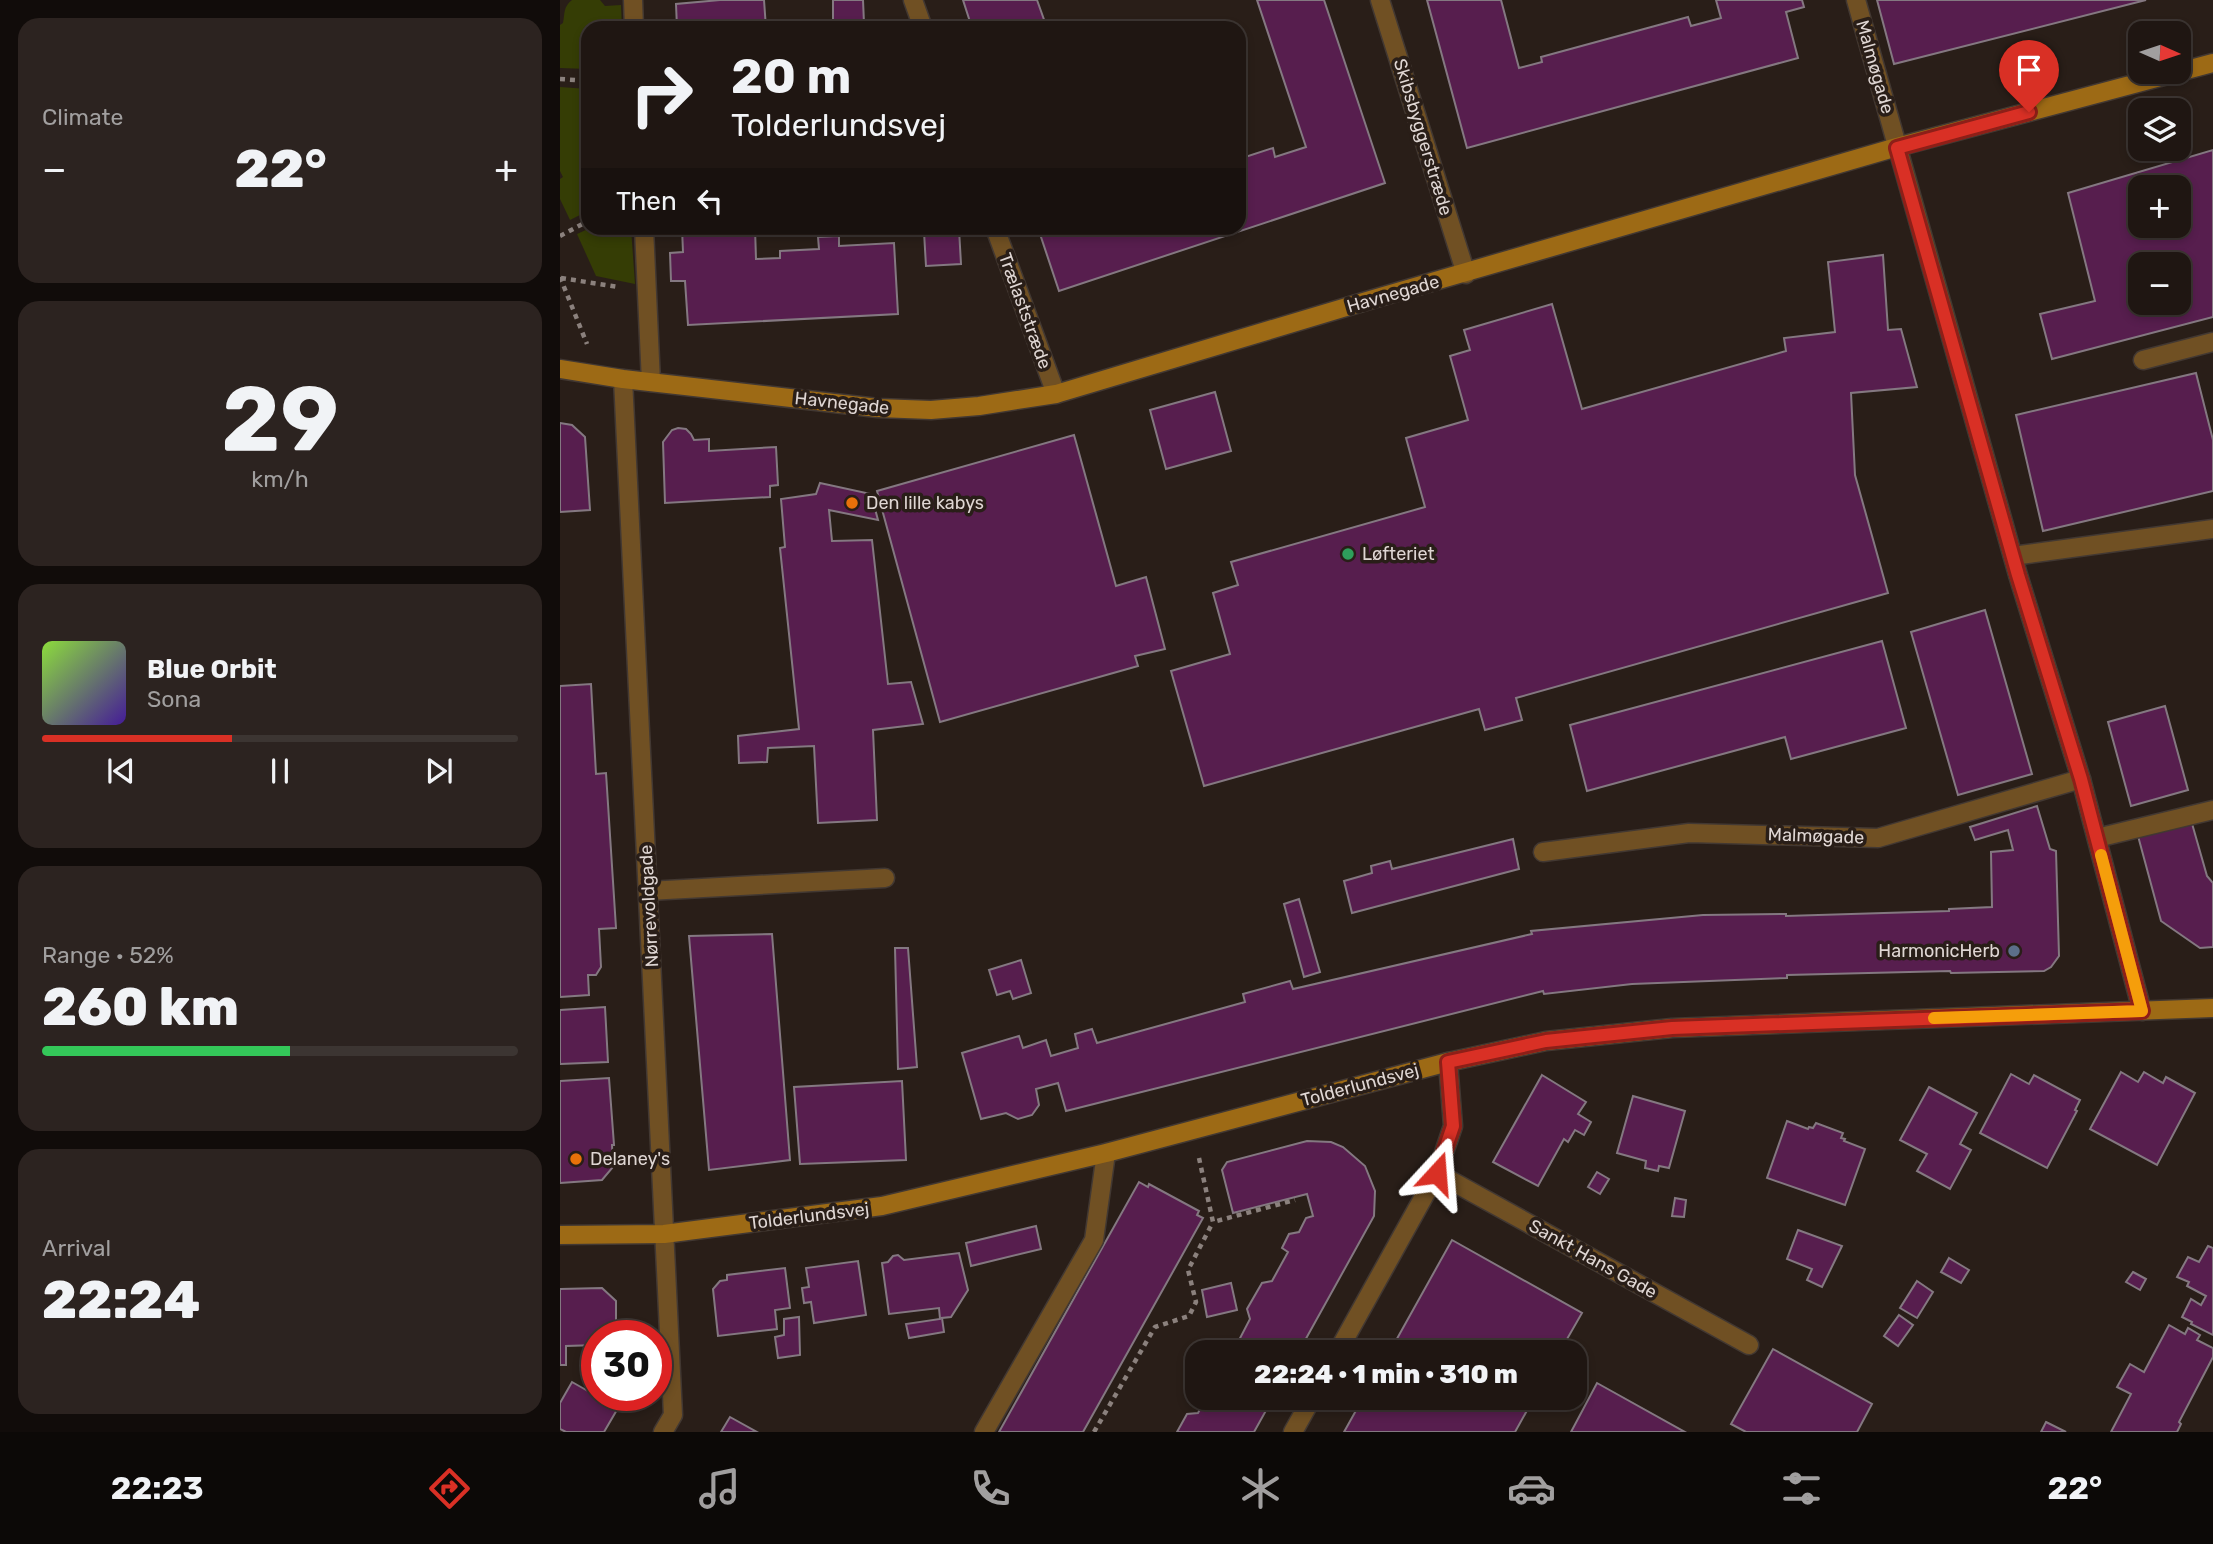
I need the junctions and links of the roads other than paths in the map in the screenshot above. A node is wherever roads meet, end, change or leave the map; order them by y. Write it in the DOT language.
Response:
graph roads {
  1 [pos="633,0"];
  2 [pos="912,0"];
  3 [pos="1380,0"];
  4 [pos="1856,0"];
  5 [pos="634,21"];
  6 [pos="920,21"];
  7 [pos="2213,63"];
  8 [pos="1897,148"];
  9 [pos="644,235"];
  10 [pos="998,235"];
  11 [pos="1466,274"];
  12 [pos="2213,342"];
  13 [pos="2143,360"];
  14 [pos="560,369"];
  15 [pos="623,379"];
  16 [pos="651,382"];
  17 [pos="1056,394"];
  18 [pos="2213,529"];
  19 [pos="2013,556"];
  20 [pos="2081,779"];
  21 [pos="2213,810"];
  22 [pos="2097,838"];
  23 [pos="1543,852"];
  24 [pos="885,878"];
  25 [pos="648,891"];
  26 [pos="2213,1008"];
  27 [pos="2142,1011"];
  28 [pos="1448,1062"];
  29 [pos="1106,1153"];
  30 [pos="1437,1173"];
  31 [pos="664,1234"];
  32 [pos="560,1235"];
  33 [pos="1344,1340"];
  34 [pos="1749,1345"];
  35 [pos="1305,1410"];
  36 [pos="663,1432"];
  37 [pos="984,1432"];
  38 [pos="1293,1432"];
  1 -- 5 [label="street"];
  2 -- 6 [label="street"];
  3 -- 11 [label="street, Skibsbyggerstræde"];
  4 -- 8 [label="street, Malmøgade"];
  7 -- 8 [label="street, Havnegade"];
  8 -- 11 [label="street, Havnegade"];
  8 -- 19 [label="street, Malmøgade"];
  9 -- 16 [label="street"];
  10 -- 17 [label="street, Trælaststræde"];
  11 -- 17 [label="street, Havnegade"];
  12 -- 13 [label="street"];
  14 -- 15 [label="street, Havnegade"];
  15 -- 16 [label="street, Havnegade"];
  15 -- 25 [label="street, Nørrevoldgade"];
  16 -- 17 [label="street, Havnegade"];
  18 -- 19 [label="street"];
  19 -- 20 [label="street, Malmøgade"];
  20 -- 22 [label="street, Malmøgade"];
  20 -- 23 [label="street, Malmøgade"];
  21 -- 22 [label="street"];
  22 -- 27 [label="street, Malmøgade"];
  24 -- 25 [label="street"];
  25 -- 31 [label="street, Nørrevoldgade"];
  26 -- 27 [label="street, Tolderlundsvej"];
  27 -- 28 [label="street, Tolderlundsvej"];
  28 -- 29 [label="street, Tolderlundsvej"];
  28 -- 30 [label="street"];
  29 -- 31 [label="street, Tolderlundsvej"];
  29 -- 37 [label="street"];
  30 -- 33 [label="street"];
  30 -- 34 [label="street, Sankt Hans Gade"];
  31 -- 32 [label="street, Tolderlundsvej"];
  31 -- 36 [label="street, Nørrevoldgade"];
  35 -- 38 [label="street"];
}
